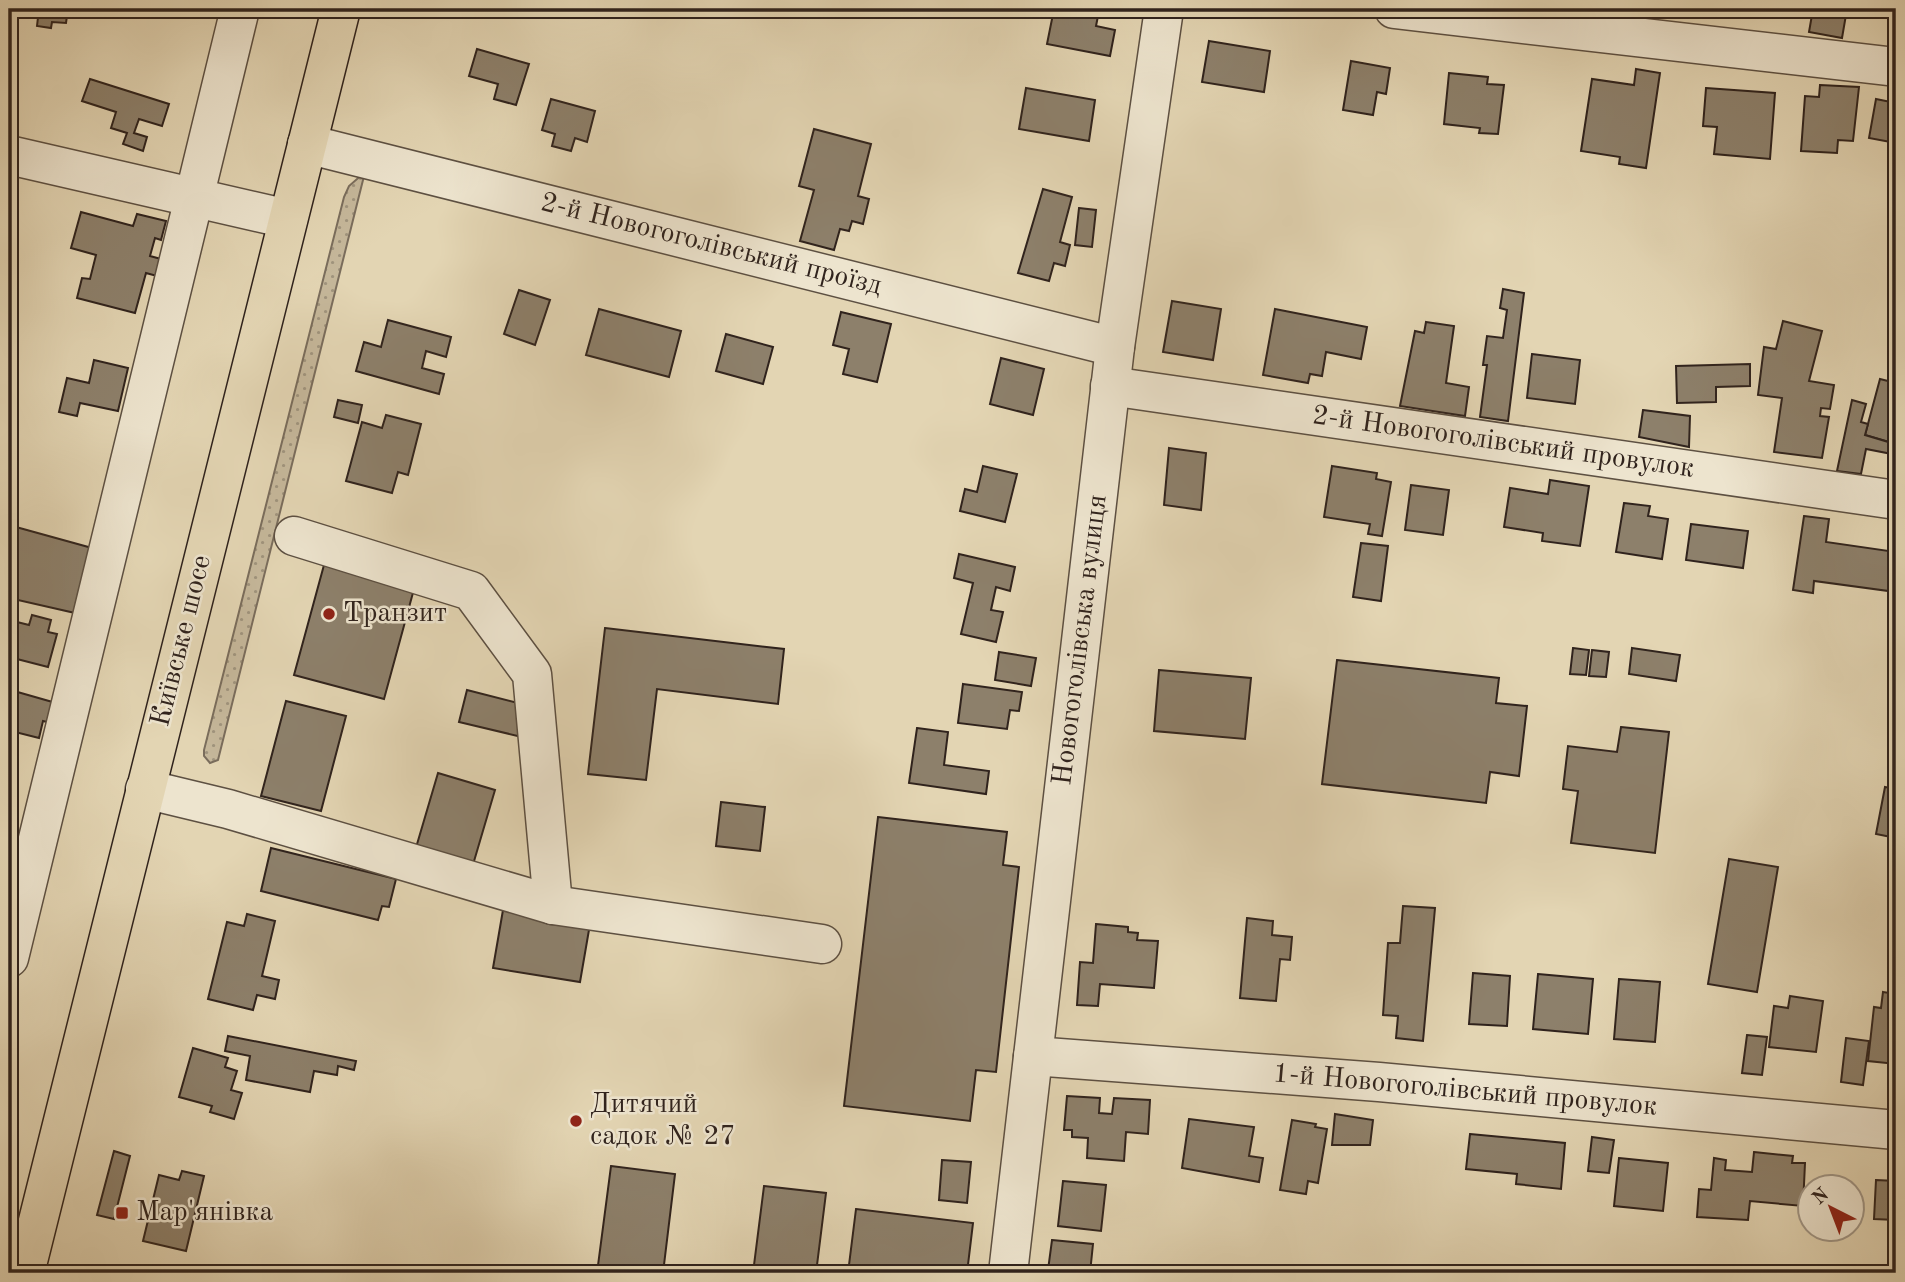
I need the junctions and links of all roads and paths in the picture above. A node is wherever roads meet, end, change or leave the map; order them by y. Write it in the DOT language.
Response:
graph roads {
  1 [pos="240,9"];
  2 [pos="341,9"];
  3 [pos="1164,9"];
  4 [pos="1394,9"];
  5 [pos="1896,67"];
  6 [pos="307,145"];
  7 [pos="9,155"];
  8 [pos="194,199"];
  9 [pos="288,219"];
  10 [pos="1115,347"];
  11 [pos="1110,386"];
  12 [pos="1896,500"];
  13 [pos="294,536"];
  14 [pos="145,789"];
  15 [pos="553,905"];
  16 [pos="822,944"];
  17 [pos="9,958"];
  18 [pos="1033,1056"];
  19 [pos="1896,1130"];
  20 [pos="24,1273"];
  21 [pos="1007,1273"];
  1 -- 8 [label="street"];
  2 -- 6 [label="main road, Київське шосе"];
  3 -- 10 [label="street, Новогоголівська вулиця"];
  4 -- 5 [label="street"];
  6 -- 9 [label="main road, Київське шосе"];
  6 -- 10 [label="street, 2-й Новогоголівський проїзд"];
  7 -- 8 [label="street"];
  8 -- 9 [label="street"];
  8 -- 17 [label="street"];
  9 -- 14 [label="main road, Київське шосе"];
  10 -- 11 [label="street, Новогоголівська вулиця"];
  11 -- 12 [label="street, 2-й Новогоголівський провулок"];
  11 -- 18 [label="street, Новогоголівська вулиця"];
  13 -- 15 [label="street"];
  14 -- 15 [label="street"];
  14 -- 20 [label="main road, Київське шосе"];
  15 -- 16 [label="street"];
  18 -- 19 [label="street, 1-й Новогоголівський провулок"];
  18 -- 21 [label="street, Новогоголівська вулиця"];
}
